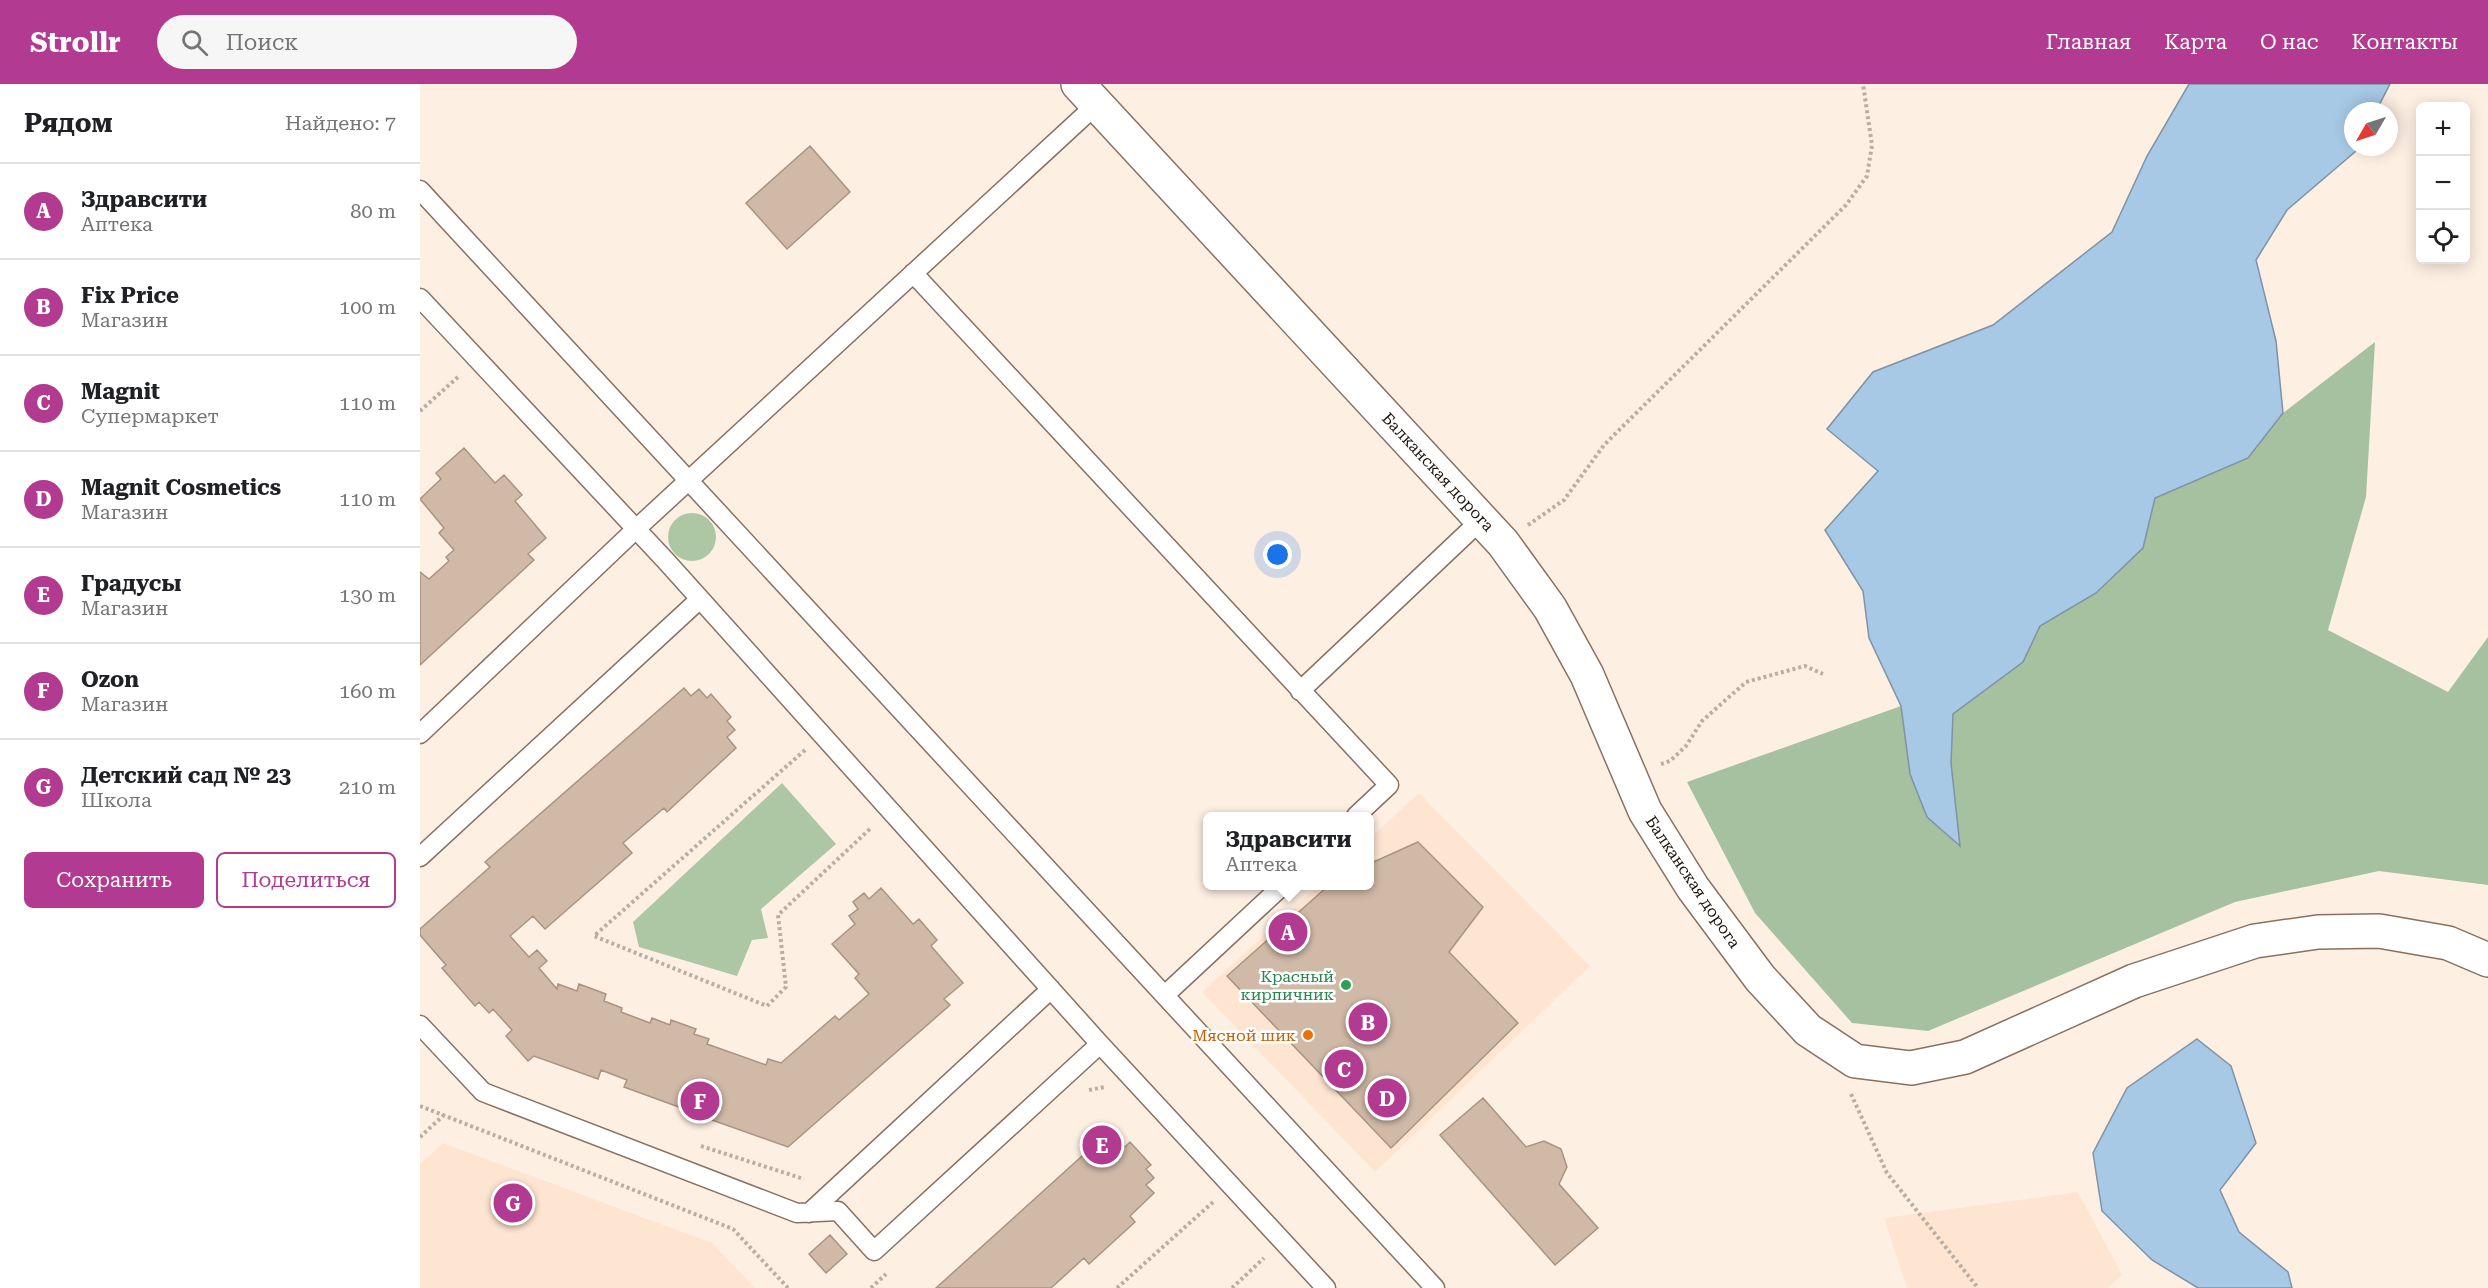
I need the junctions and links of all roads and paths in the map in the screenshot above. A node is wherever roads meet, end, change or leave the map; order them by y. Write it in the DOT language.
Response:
graph roads {
  1 [pos="1863,84"];
  2 [pos="1088,94"];
  3 [pos="420,190"];
  4 [pos="914,273"];
  5 [pos="420,298"];
  6 [pos="477,359"];
  7 [pos="420,411"];
  8 [pos="688,481"];
  9 [pos="1482,519"];
  10 [pos="636,529"];
  11 [pos="1503,543"];
  12 [pos="700,599"];
  13 [pos="1823,674"];
  14 [pos="1300,691"];
  15 [pos="420,734"];
  16 [pos="822,734"];
  17 [pos="1629,775"];
  18 [pos="890,811"];
  19 [pos="1360,812"];
  20 [pos="420,856"];
  21 [pos="1277,890"];
  22 [pos="2488,960"];
  23 [pos="1051,989"];
  24 [pos="1166,994"];
  25 [pos="420,1025"];
  26 [pos="1100,1044"];
  27 [pos="1855,1061"];
  28 [pos="420,1107"];
  29 [pos="445,1114"];
  30 [pos="420,1137"];
  31 [pos="691,1142"];
  32 [pos="804,1179"];
  33 [pos="1231,1185"];
  34 [pos="809,1212"];
  35 [pos="1269,1253"];
  36 [pos="788,1288"];
  37 [pos="1117,1288"];
  38 [pos="1232,1288"];
  39 [pos="1326,1288"];
  40 [pos="1435,1288"];
  41 [pos="1978,1288"];
  1 -- 11 [label="path"];
  2 -- 4 [label="lane"];
  2 -- 9 [label="street, Балканская дорога"];
  3 -- 8 [label="lane"];
  4 -- 8 [label="lane"];
  4 -- 14 [label="lane"];
  5 -- 6 [label="lane"];
  6 -- 7 [label="path"];
  6 -- 10 [label="lane"];
  8 -- 10 [label="lane"];
  8 -- 24 [label="lane"];
  9 -- 11 [label="street, Балканская дорога"];
  9 -- 14 [label="lane"];
  10 -- 12 [label="lane"];
  10 -- 15 [label="lane"];
  11 -- 17 [label="street, Балканская дорога"];
  12 -- 16 [label="lane"];
  12 -- 20 [label="lane"];
  13 -- 17 [label="path"];
  14 -- 19 [label="lane"];
  16 -- 18 [label="lane"];
  16 -- 18 [label="path"];
  17 -- 27 [label="street, Балканская дорога"];
  18 -- 23 [label="lane"];
  21 -- 24 [label="lane"];
  22 -- 27 [label="street, Балканская дорога"];
  23 -- 26 [label="lane"];
  23 -- 34 [label="lane"];
  24 -- 40 [label="lane"];
  25 -- 34 [label="lane"];
  26 -- 33 [label="lane"];
  26 -- 34 [label="lane"];
  27 -- 41 [label="path"];
  28 -- 29 [label="path"];
  29 -- 30 [label="path"];
  29 -- 36 [label="path"];
  31 -- 32 [label="path"];
  33 -- 37 [label="path"];
  33 -- 39 [label="lane"];
  35 -- 38 [label="path"];
}
